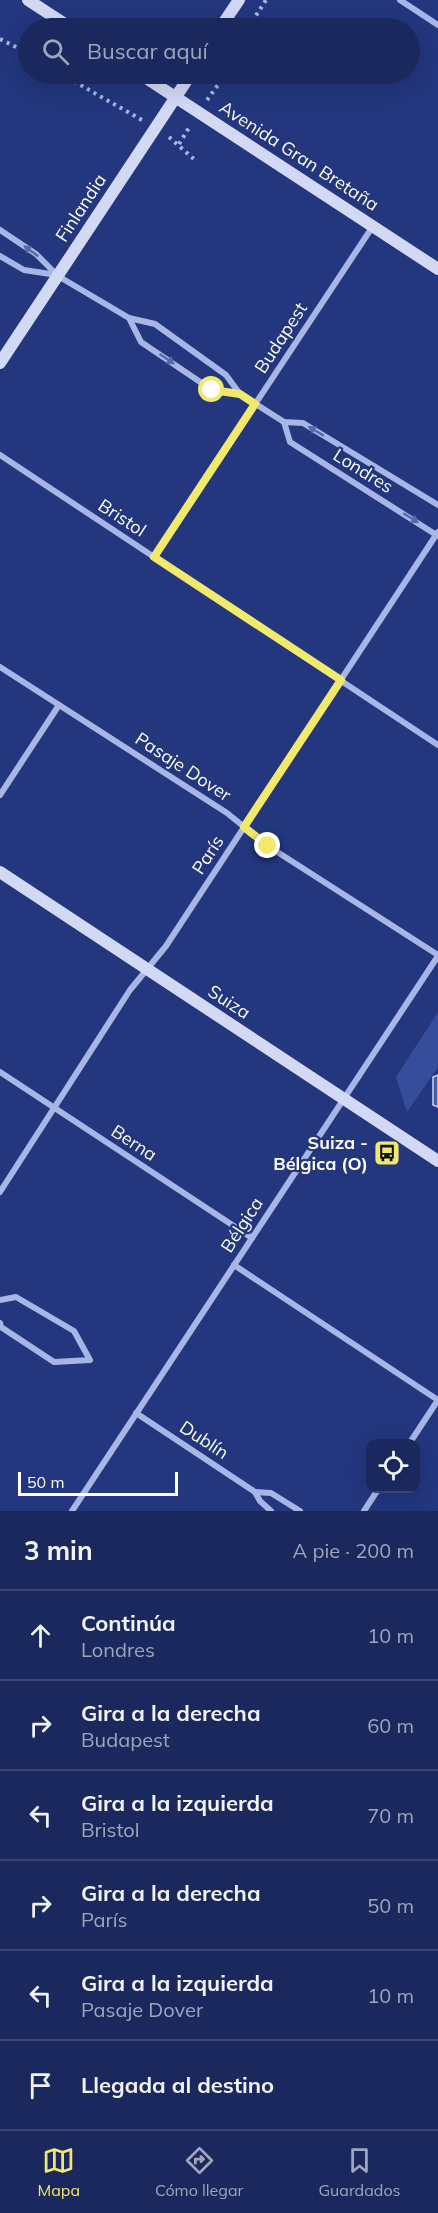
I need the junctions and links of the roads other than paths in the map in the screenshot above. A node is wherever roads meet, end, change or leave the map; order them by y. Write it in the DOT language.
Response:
graph roads {
  1 [pos="28,0"];
  2 [pos="239,0"];
  3 [pos="400,0"];
  4 [pos="56,18"];
  5 [pos="227,18"];
  6 [pos="438,25"];
  7 [pos="156,84"];
  8 [pos="184,84"];
  9 [pos="176,97"];
  10 [pos="373,226"];
  11 [pos="0,230"];
  12 [pos="0,256"];
  13 [pos="438,269"];
  14 [pos="58,276"];
  15 [pos="129,318"];
  16 [pos="0,363"];
  17 [pos="240,394"];
  18 [pos="255,404"];
  19 [pos="284,422"];
  20 [pos="0,455"];
  21 [pos="438,505"];
  22 [pos="438,534"];
  23 [pos="154,557"];
  24 [pos="0,667"];
  25 [pos="341,680"];
  26 [pos="59,705"];
  27 [pos="438,745"];
  28 [pos="0,795"];
  29 [pos="244,827"];
  30 [pos="0,872"];
  31 [pos="438,956"];
  32 [pos="147,969"];
  33 [pos="0,1072"];
  34 [pos="344,1099"];
  35 [pos="54,1108"];
  36 [pos="438,1161"];
  37 [pos="0,1192"];
  38 [pos="252,1238"];
  39 [pos="234,1265"];
  40 [pos="0,1300"];
  41 [pos="0,1323"];
  42 [pos="438,1400"];
  43 [pos="136,1413"];
  44 [pos="412,1439"];
  45 [pos="255,1492"];
  46 [pos="376,1493"];
  47 [pos="72,1511"];
  48 [pos="271,1511"];
  49 [pos="300,1511"];
  50 [pos="364,1511"];
  1 -- 4 [label="street"];
  2 -- 5 [label="street"];
  3 -- 6 [label="street"];
  7 -- 9 [label="street, Avenida Gran Bretaña"];
  8 -- 9 [label="street, Finlandia"];
  9 -- 10 [label="street, Avenida Gran Bretaña"];
  9 -- 14 [label="street, Finlandia"];
  10 -- 13 [label="street, Avenida Gran Bretaña"];
  10 -- 18 [label="street, Budapest"];
  14 -- 11 [label="street, Londres, one-way"];
  12 -- 14 [label="street, Londres"];
  14 -- 15 [label="street, Londres"];
  14 -- 16 [label="street, Finlandia"];
  15 -- 17 [label="street, Londres"];
  15 -- 17 [label="street, Londres, one-way"];
  17 -- 18 [label="street, Londres"];
  18 -- 19 [label="street, Londres"];
  18 -- 23 [label="street, Budapest"];
  21 -- 19 [label="street, Londres, one-way"];
  19 -- 22 [label="street, Londres, one-way"];
  20 -- 23 [label="street, Bristol"];
  22 -- 25 [label="street, París"];
  23 -- 25 [label="street, Bristol"];
  24 -- 26 [label="street, Pasaje Dover"];
  25 -- 27 [label="street, Bristol"];
  25 -- 29 [label="street, París"];
  26 -- 28 [label="street"];
  26 -- 29 [label="street, Pasaje Dover"];
  29 -- 31 [label="street, Pasaje Dover"];
  29 -- 32 [label="street, París"];
  30 -- 32 [label="street, Suiza"];
  31 -- 34 [label="street, Bélgica"];
  32 -- 34 [label="street, Suiza"];
  32 -- 35 [label="street, París"];
  33 -- 35 [label="street, Berna"];
  34 -- 36 [label="street, Suiza"];
  34 -- 38 [label="street, Bélgica"];
  35 -- 37 [label="street, París"];
  35 -- 38 [label="street, Berna"];
  38 -- 39 [label="street, Bélgica"];
  39 -- 42 [label="street"];
  39 -- 43 [label="street, Bélgica"];
  40 -- 41 [label="street"];
  42 -- 44 [label="street"];
  43 -- 45 [label="street, Dublín"];
  43 -- 47 [label="street, Bélgica"];
  45 -- 48 [label="street, Dublín"];
  45 -- 49 [label="street, Dublín"];
  46 -- 50 [label="street"];
}
